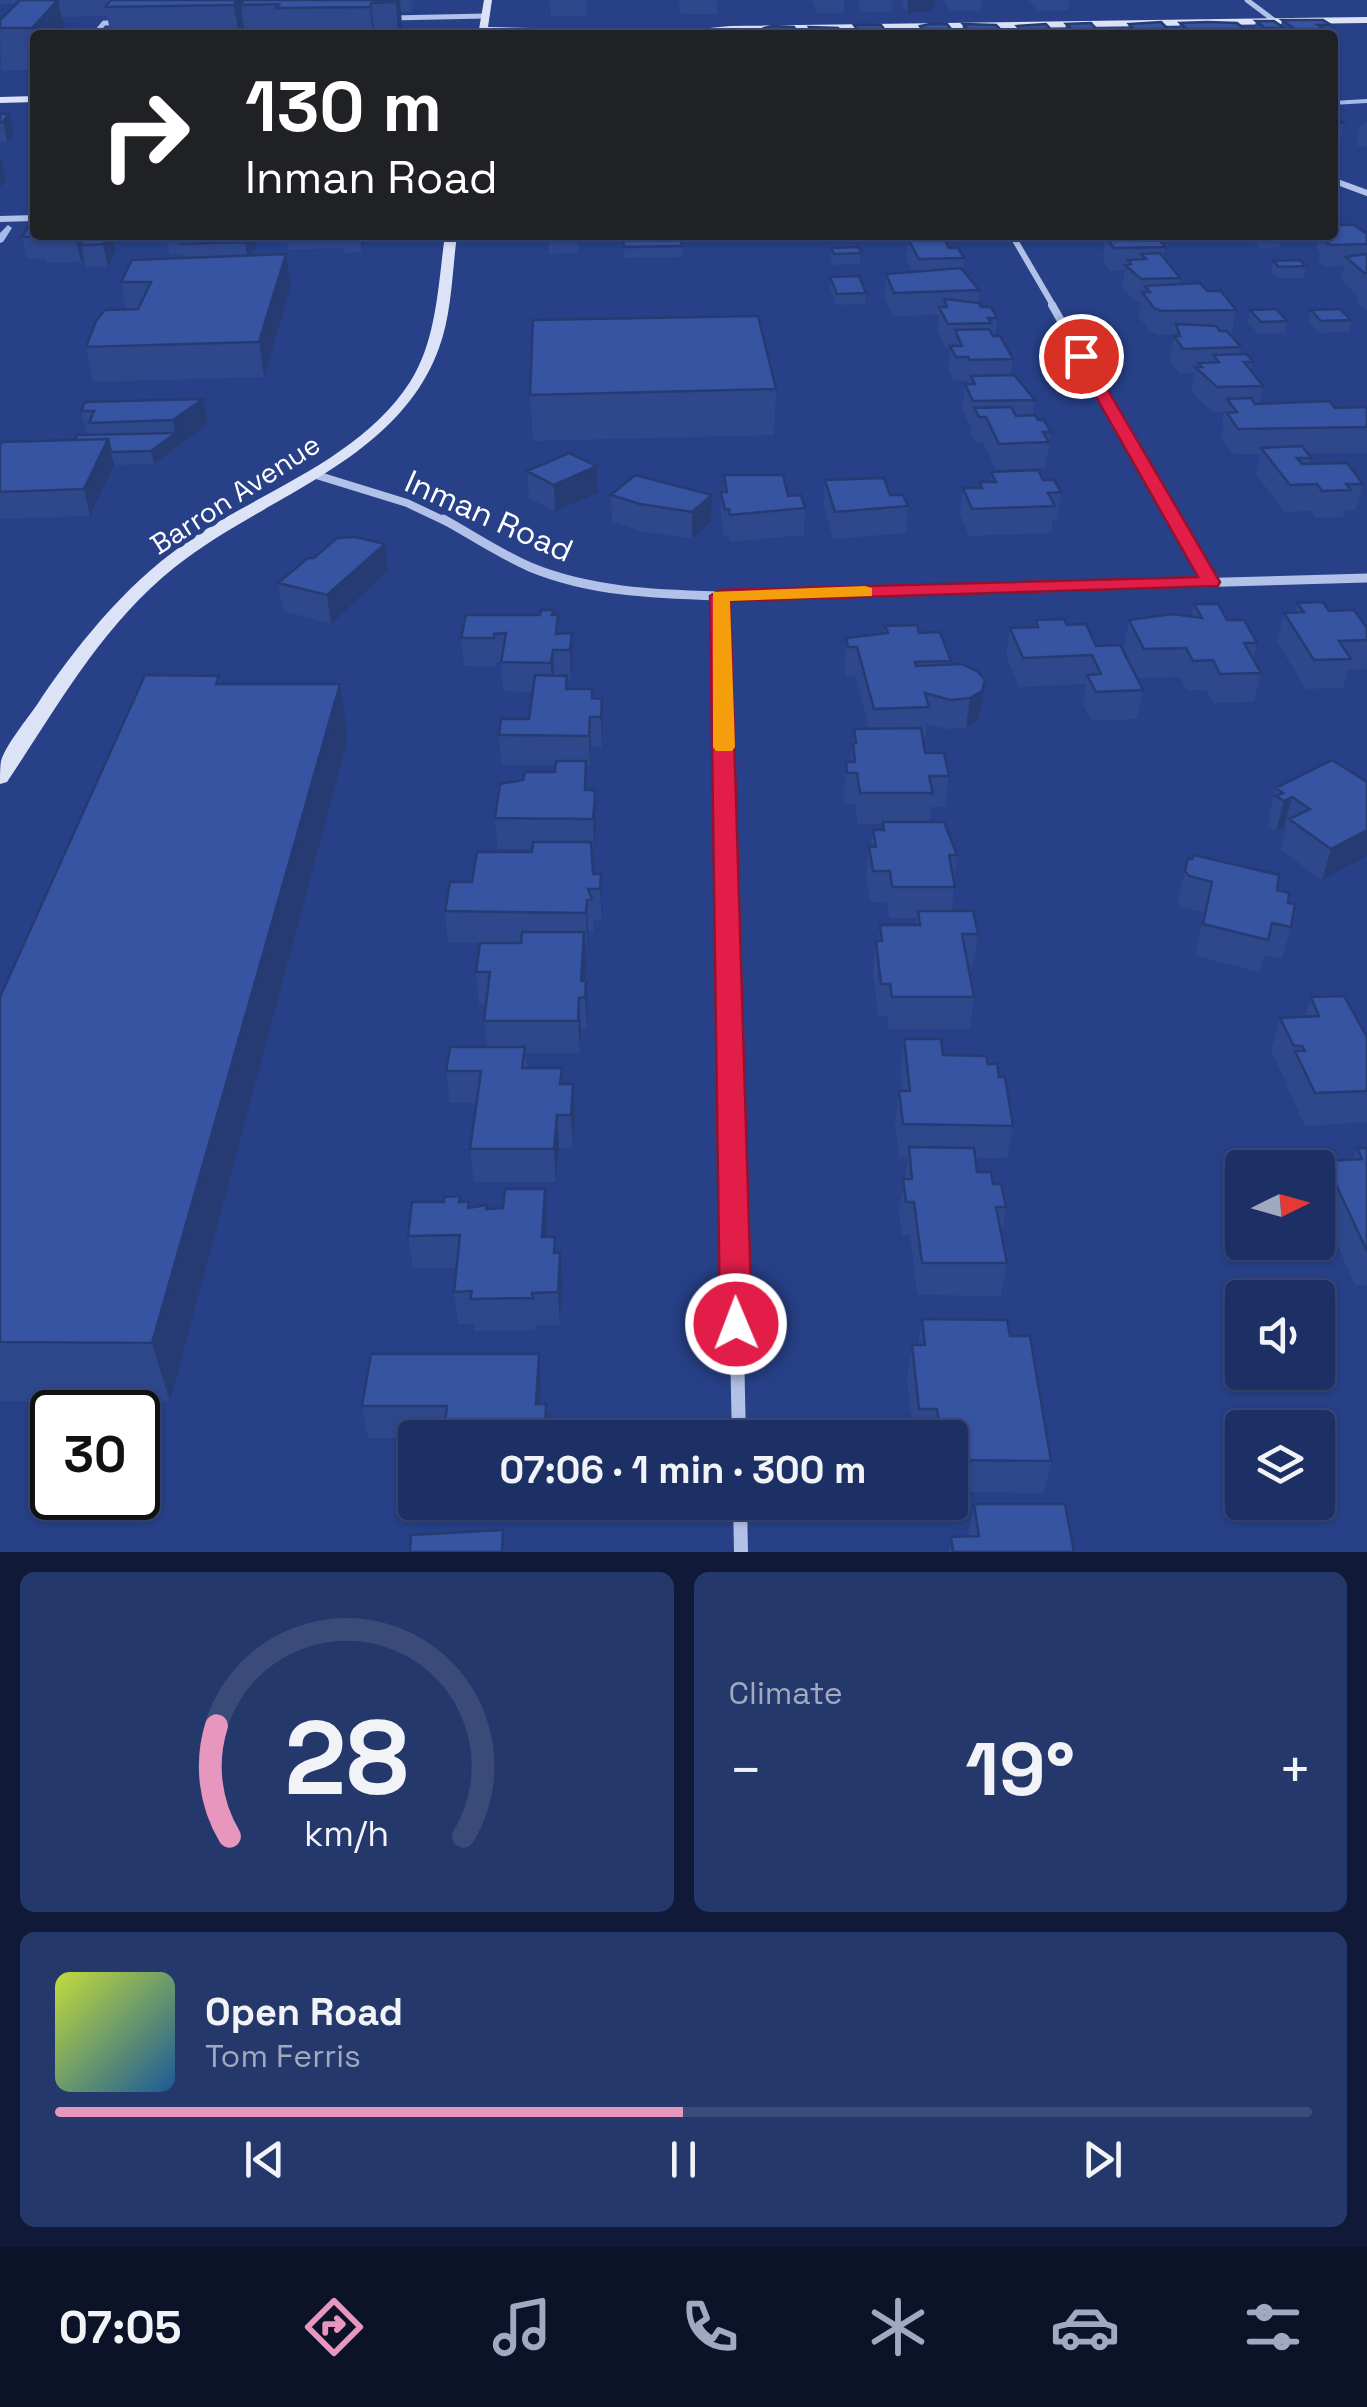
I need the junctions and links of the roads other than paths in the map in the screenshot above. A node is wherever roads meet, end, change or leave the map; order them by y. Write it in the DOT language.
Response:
graph roads {
  1 [pos="488,0"];
  2 [pos="1247,0"];
  3 [pos="485,16"];
  4 [pos="390,18"];
  5 [pos="1275,20"];
  6 [pos="1367,20"];
  7 [pos="123,22"];
  8 [pos="98,30"];
  9 [pos="483,30"];
  10 [pos="783,30"];
  11 [pos="30,99"];
  12 [pos="0,100"];
  13 [pos="1356,177"];
  14 [pos="1338,181"];
  15 [pos="1348,182"];
  16 [pos="1367,193"];
  17 [pos="30,218"];
  18 [pos="0,219"];
  19 [pos="449,240"];
  20 [pos="1015,240"];
  21 [pos="313,474"];
  22 [pos="1367,578"];
  23 [pos="1211,582"];
  24 [pos="720,596"];
  25 [pos="0,778"];
  26 [pos="739,1420"];
  27 [pos="740,1520"];
  28 [pos="741,1552"];
  1 -- 3 [label="main road"];
  2 -- 5 [label="street"];
  3 -- 4 [label="street"];
  3 -- 9 [label="main road"];
  5 -- 6 [label="main road"];
  5 -- 10 [label="main road"];
  7 -- 8 [label="street"];
  11 -- 12 [label="main road"];
  13 -- 15 [label="street"];
  14 -- 15 [label="street"];
  15 -- 16 [label="street"];
  17 -- 18 [label="street"];
  19 -- 21 [label="main road, Barron Avenue"];
  20 -- 23 [label="street"];
  21 -- 24 [label="street, Inman Road"];
  21 -- 25 [label="main road, Barron Avenue"];
  22 -- 23 [label="street, Inman Road"];
  23 -- 24 [label="street, Inman Road"];
  24 -- 26 [label="street"];
  27 -- 28 [label="street"];
}
